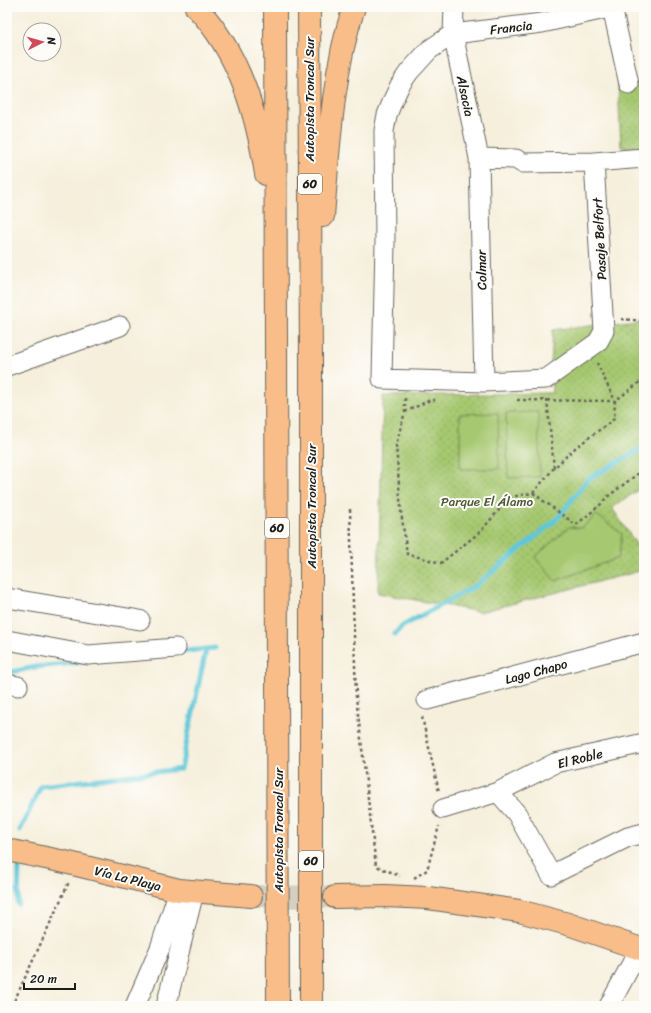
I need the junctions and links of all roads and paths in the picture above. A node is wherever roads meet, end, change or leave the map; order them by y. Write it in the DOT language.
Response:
graph roads {
  1 [pos="196,7"];
  2 [pos="275,7"];
  3 [pos="309,7"];
  4 [pos="354,7"];
  5 [pos="454,7"];
  6 [pos="613,7"];
  7 [pos="573,12"];
  8 [pos="454,34"];
  9 [pos="629,84"];
  10 [pos="479,158"];
  11 [pos="644,158"];
  12 [pos="594,162"];
  13 [pos="276,242"];
  14 [pos="603,317"];
  15 [pos="644,321"];
  16 [pos="120,326"];
  17 [pos="589,348"];
  18 [pos="311,361"];
  19 [pos="7,366"];
  20 [pos="546,379"];
  21 [pos="484,382"];
  22 [pos="405,412"];
  23 [pos="554,468"];
  24 [pos="644,469"];
  25 [pos="533,493"];
  26 [pos="350,508"];
  27 [pos="7,598"];
  28 [pos="140,620"];
  29 [pos="7,640"];
  30 [pos="644,642"];
  31 [pos="176,648"];
  32 [pos="427,700"];
  33 [pos="644,743"];
  34 [pos="498,792"];
  35 [pos="443,809"];
  36 [pos="644,833"];
  37 [pos="7,850"];
  38 [pos="77,865"];
  39 [pos="403,878"];
  40 [pos="410,880"];
  41 [pos="186,891"];
  42 [pos="251,896"];
  43 [pos="336,897"];
  44 [pos="642,949"];
  45 [pos="12,1006"];
  46 [pos="135,1006"];
  47 [pos="166,1006"];
  48 [pos="278,1006"];
  49 [pos="311,1006"];
  50 [pos="609,1006"];
  1 -- 13 [label="main road"];
  2 -- 13 [label="main road, Autopista Troncal Sur / 60"];
  3 -- 18 [label="main road, Autopista Troncal Sur / 60"];
  4 -- 18 [label="main road"];
  5 -- 8 [label="street, Alsacia"];
  6 -- 7 [label="street, Francia"];
  6 -- 9 [label="street"];
  7 -- 8 [label="street, Francia"];
  8 -- 10 [label="street, Alsacia"];
  8 -- 21 [label="street"];
  10 -- 12 [label="street"];
  10 -- 21 [label="street, Colmar"];
  11 -- 12 [label="street"];
  12 -- 14 [label="street, Pasaje Belfort"];
  13 -- 48 [label="main road, Autopista Troncal Sur / 60"];
  14 -- 15 [label="path"];
  14 -- 17 [label="street, Pasaje Belfort"];
  16 -- 19 [label="street"];
  17 -- 20 [label="street, Pasaje Belfort"];
  17 -- 23 [label="path"];
  18 -- 49 [label="main road, Autopista Troncal Sur / 60"];
  20 -- 21 [label="street"];
  20 -- 23 [label="path"];
  22 -- 25 [label="path"];
  23 -- 25 [label="path"];
  24 -- 25 [label="path"];
  26 -- 39 [label="path"];
  27 -- 28 [label="street"];
  29 -- 31 [label="street"];
  30 -- 32 [label="street, Lago Chapo"];
  32 -- 35 [label="path"];
  33 -- 34 [label="street, El Roble"];
  34 -- 35 [label="street, El Roble"];
  34 -- 36 [label="street"];
  35 -- 40 [label="path"];
  37 -- 38 [label="main road, Vía La Playa"];
  38 -- 41 [label="main road, Vía La Playa"];
  38 -- 45 [label="path"];
  41 -- 42 [label="main road, Vía La Playa"];
  41 -- 46 [label="street"];
  41 -- 47 [label="street"];
  43 -- 44 [label="main road"];
  44 -- 50 [label="street"];
}
